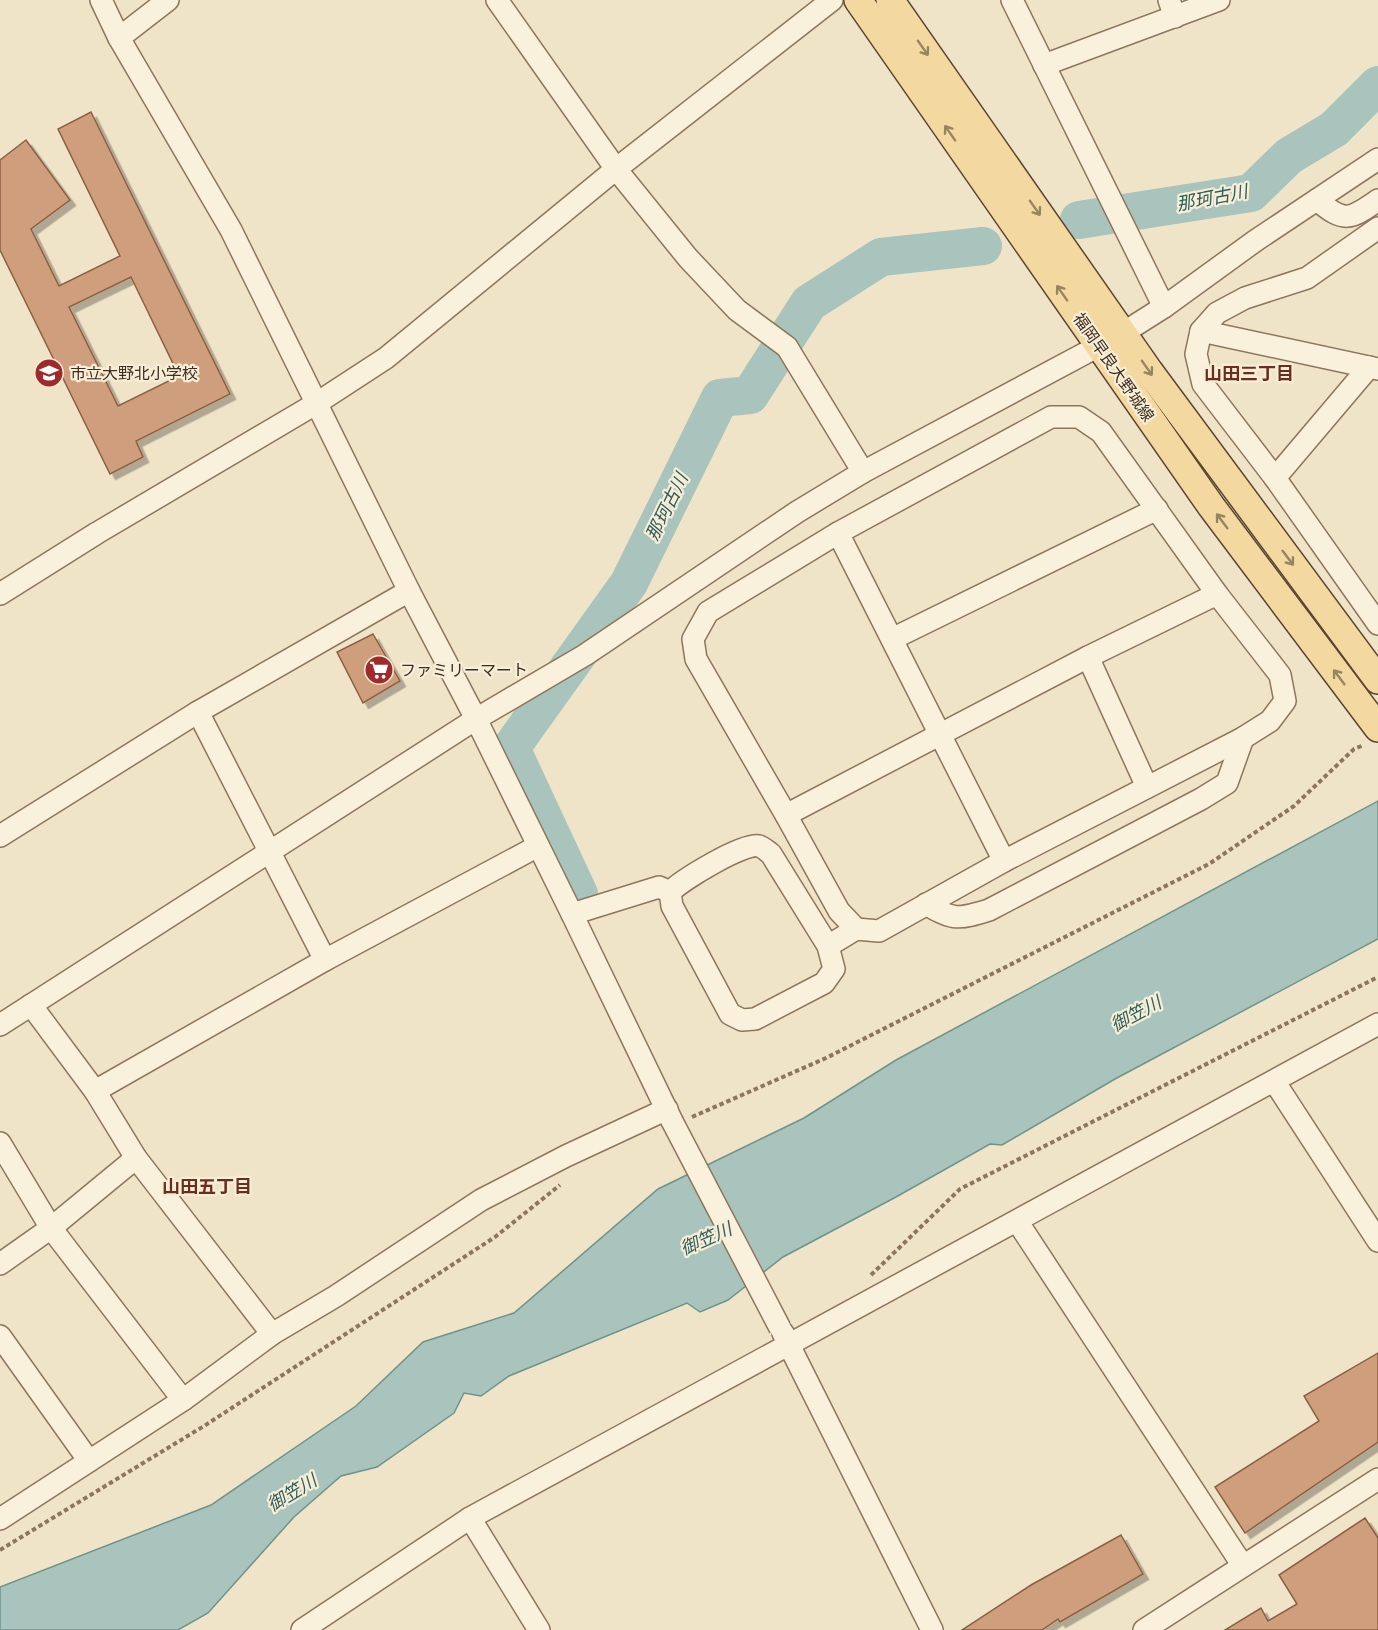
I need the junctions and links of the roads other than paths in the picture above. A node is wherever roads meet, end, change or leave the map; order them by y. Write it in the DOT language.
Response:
graph roads {
  1 [pos="101,0"];
  2 [pos="168,0"];
  3 [pos="497,0"];
  4 [pos="832,0"];
  5 [pos="858,0"];
  6 [pos="890,0"];
  7 [pos="1012,0"];
  8 [pos="1219,0"];
  9 [pos="1172,9"];
  10 [pos="119,38"];
  11 [pos="1044,65"];
  12 [pos="1378,159"];
  13 [pos="616,169"];
  14 [pos="1317,200"];
  15 [pos="1378,200"];
  16 [pos="1378,228"];
  17 [pos="1164,307"];
  18 [pos="1201,331"];
  19 [pos="1123,333"];
  20 [pos="1099,347"];
  21 [pos="1374,368"];
  22 [pos="316,403"];
  23 [pos="863,472"];
  24 [pos="1275,478"];
  25 [pos="1157,509"];
  26 [pos="838,533"];
  27 [pos="409,591"];
  28 [pos="0,594"];
  29 [pos="1217,594"];
  30 [pos="1378,624"];
  31 [pos="892,639"];
  32 [pos="1088,657"];
  33 [pos="1378,680"];
  34 [pos="198,712"];
  35 [pos="476,719"];
  36 [pos="1374,731"];
  37 [pos="940,735"];
  38 [pos="1244,738"];
  39 [pos="1147,787"];
  40 [pos="786,815"];
  41 [pos="0,836"];
  42 [pos="538,846"];
  43 [pos="271,852"];
  44 [pos="1004,861"];
  45 [pos="670,892"];
  46 [pos="926,904"];
  47 [pos="572,914"];
  48 [pos="856,929"];
  49 [pos="828,946"];
  50 [pos="325,960"];
  51 [pos="31,1005"];
  52 [pos="1378,1024"];
  53 [pos="0,1025"];
  54 [pos="1274,1081"];
  55 [pos="95,1091"];
  56 [pos="674,1117"];
  57 [pos="0,1143"];
  58 [pos="136,1158"];
  59 [pos="1017,1221"];
  60 [pos="51,1228"];
  61 [pos="1378,1241"];
  62 [pos="0,1264"];
  63 [pos="272,1334"];
  64 [pos="0,1336"];
  65 [pos="784,1337"];
  66 [pos="183,1400"];
  67 [pos="89,1461"];
  68 [pos="1375,1489"];
  69 [pos="470,1518"];
  70 [pos="0,1519"];
  71 [pos="1243,1566"];
  72 [pos="302,1630"];
  73 [pos="539,1630"];
  74 [pos="932,1630"];
  75 [pos="1144,1630"];
  1 -- 10 [label="street"];
  2 -- 10 [label="street"];
  3 -- 13 [label="street"];
  4 -- 13 [label="street"];
  20 -- 5 [label="main road, 福岡早良大野城線, one-way"];
  6 -- 19 [label="main road, 福岡早良大野城線, one-way"];
  7 -- 11 [label="street"];
  8 -- 9 [label="street"];
  9 -- 11 [label="street"];
  10 -- 22 [label="street"];
  11 -- 17 [label="street"];
  12 -- 14 [label="street"];
  13 -- 22 [label="street"];
  13 -- 23 [label="street"];
  14 -- 15 [label="street"];
  14 -- 17 [label="street"];
  16 -- 18 [label="street"];
  17 -- 19 [label="street"];
  18 -- 21 [label="street"];
  18 -- 24 [label="street"];
  19 -- 20 [label="street"];
  19 -- 33 [label="main road, 福岡早良大野城線, one-way"];
  20 -- 23 [label="street"];
  36 -- 20 [label="main road, 福岡早良大野城線, one-way"];
  21 -- 24 [label="street"];
  22 -- 27 [label="street"];
  22 -- 28 [label="street"];
  23 -- 35 [label="street"];
  24 -- 30 [label="street"];
  25 -- 26 [label="street"];
  25 -- 29 [label="street"];
  25 -- 31 [label="street"];
  26 -- 31 [label="street"];
  26 -- 40 [label="street"];
  27 -- 34 [label="street"];
  27 -- 35 [label="street"];
  29 -- 32 [label="street"];
  29 -- 38 [label="street"];
  31 -- 37 [label="street"];
  32 -- 37 [label="street"];
  32 -- 39 [label="street"];
  34 -- 41 [label="street"];
  34 -- 43 [label="street"];
  35 -- 42 [label="street"];
  35 -- 43 [label="street"];
  37 -- 40 [label="street"];
  37 -- 44 [label="street"];
  38 -- 39 [label="street"];
  38 -- 46 [label="street"];
  39 -- 44 [label="street"];
  40 -- 48 [label="street"];
  42 -- 47 [label="street"];
  42 -- 50 [label="street"];
  43 -- 50 [label="street"];
  43 -- 51 [label="street"];
  44 -- 46 [label="street"];
  45 -- 47 [label="street"];
  45 -- 49 [label="street"];
  45 -- 49 [label="street"];
  46 -- 48 [label="street"];
  47 -- 56 [label="street"];
  48 -- 49 [label="street"];
  50 -- 55 [label="street"];
  51 -- 53 [label="street"];
  51 -- 55 [label="street"];
  52 -- 54 [label="street"];
  54 -- 59 [label="street"];
  54 -- 61 [label="street"];
  55 -- 58 [label="street"];
  56 -- 63 [label="street"];
  56 -- 65 [label="street, bridge"];
  57 -- 60 [label="street"];
  58 -- 60 [label="street"];
  58 -- 63 [label="street"];
  59 -- 65 [label="street"];
  59 -- 71 [label="street"];
  60 -- 62 [label="street"];
  60 -- 66 [label="street"];
  63 -- 66 [label="street"];
  64 -- 67 [label="street"];
  65 -- 69 [label="street"];
  65 -- 74 [label="street"];
  66 -- 67 [label="street"];
  67 -- 70 [label="street"];
  68 -- 71 [label="street"];
  69 -- 72 [label="street"];
  69 -- 73 [label="street"];
  71 -- 75 [label="street"];
}
